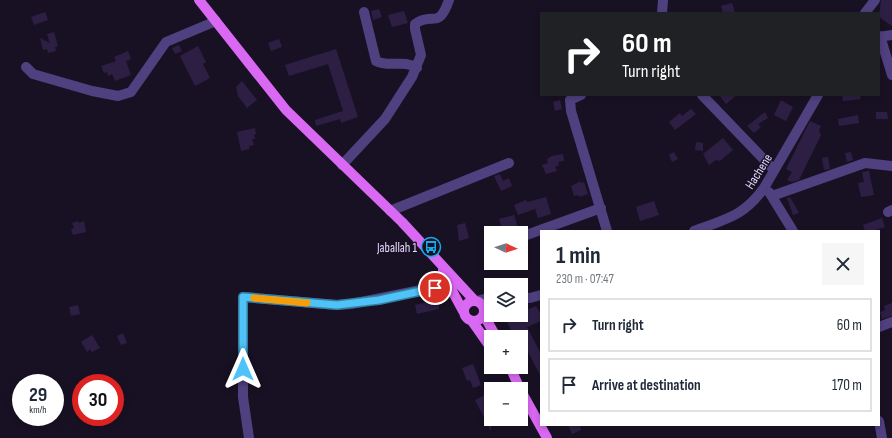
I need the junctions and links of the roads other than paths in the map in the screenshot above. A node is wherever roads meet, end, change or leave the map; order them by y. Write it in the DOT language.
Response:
graph roads {
  1 [pos="199,0"];
  2 [pos="449,0"];
  3 [pos="663,0"];
  4 [pos="875,0"];
  5 [pos="364,12"];
  6 [pos="662,12"];
  7 [pos="866,12"];
  8 [pos="216,21"];
  9 [pos="892,35"];
  10 [pos="880,37"];
  11 [pos="26,67"];
  12 [pos="417,68"];
  13 [pos="892,75"];
  14 [pos="574,96"];
  15 [pos="703,96"];
  16 [pos="817,96"];
  17 [pos="509,163"];
  18 [pos="342,165"];
  19 [pos="892,166"];
  20 [pos="774,170"];
  21 [pos="764,188"];
  22 [pos="772,196"];
  23 [pos="601,208"];
  24 [pos="390,211"];
  25 [pos="540,230"];
  26 [pos="540,230"];
  27 [pos="607,230"];
  28 [pos="697,230"];
  29 [pos="792,230"];
  30 [pos="528,234"];
  31 [pos="454,284"];
  32 [pos="540,295"];
  33 [pos="528,298"];
  34 [pos="484,299"];
  35 [pos="476,301"];
  36 [pos="484,308"];
  37 [pos="463,311"];
  38 [pos="484,315"];
  39 [pos="472,321"];
  40 [pos="892,322"];
  41 [pos="880,327"];
  42 [pos="484,338"];
  43 [pos="528,404"];
  44 [pos="540,426"];
  45 [pos="540,426"];
  46 [pos="880,426"];
  47 [pos="249,438"];
  48 [pos="547,438"];
  49 [pos="882,438"];
  1 -- 8 [label="main road"];
  2 -- 12 [label="street"];
  3 -- 6 [label="street"];
  4 -- 7 [label="street"];
  5 -- 12 [label="street"];
  8 -- 11 [label="street"];
  8 -- 18 [label="main road"];
  9 -- 10 [label="street"];
  10 -- 13 [label="street"];
  12 -- 18 [label="street"];
  14 -- 23 [label="street"];
  15 -- 20 [label="street"];
  16 -- 20 [label="street, Hachene"];
  17 -- 24 [label="street"];
  18 -- 24 [label="main road"];
  19 -- 22 [label="street"];
  20 -- 21 [label="street, Hachene"];
  21 -- 22 [label="street"];
  21 -- 28 [label="street, Hachene"];
  22 -- 29 [label="street"];
  23 -- 26 [label="street"];
  23 -- 27 [label="street"];
  24 -- 31 [label="main road"];
  25 -- 30 [label="street"];
  31 -- 35 [label="main road"];
  31 -- 37 [label="main road"];
  31 -- 47 [label="street"];
  32 -- 33 [label="street"];
  34 -- 35 [label="street"];
  35 -- 36 [label="main road"];
  35 -- 37 [label="main road"];
  37 -- 39 [label="main road"];
  38 -- 39 [label="main road"];
  39 -- 42 [label="main road"];
  40 -- 41 [label="street"];
  43 -- 45 [label="main road"];
  44 -- 48 [label="main road"];
  46 -- 49 [label="street"];
}
